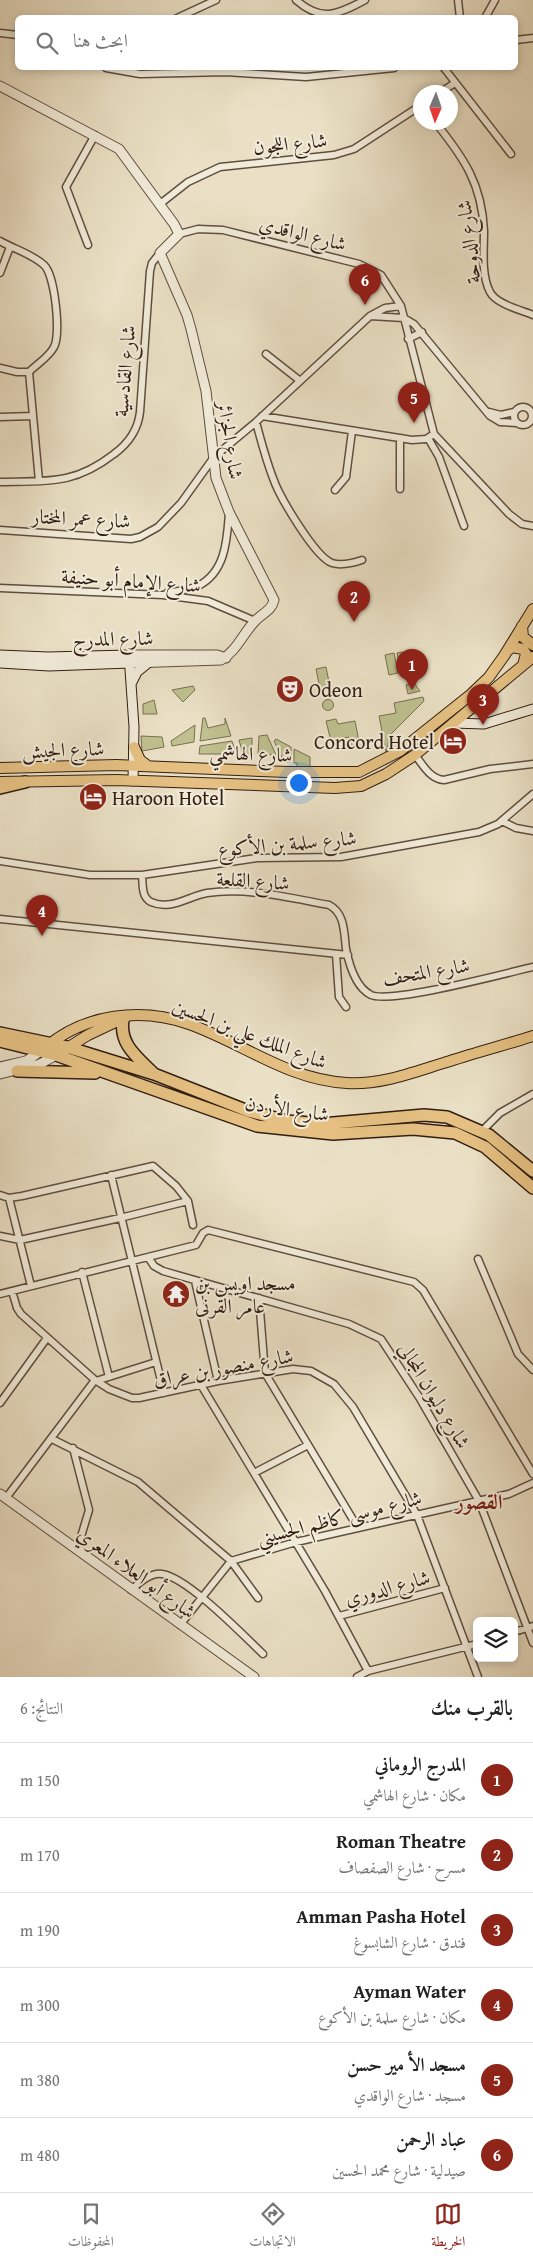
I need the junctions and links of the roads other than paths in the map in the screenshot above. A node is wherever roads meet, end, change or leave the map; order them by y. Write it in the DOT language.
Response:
graph roads {
  1 [pos="216,0"];
  2 [pos="296,0"];
  3 [pos="365,0"];
  4 [pos="458,0"];
  5 [pos="495,0"];
  6 [pos="184,15"];
  7 [pos="460,15"];
  8 [pos="487,15"];
  9 [pos="0,33"];
  10 [pos="15,35"];
  11 [pos="533,38"];
  12 [pos="518,40"];
  13 [pos="117,70"];
  14 [pos="371,70"];
  15 [pos="445,70"];
  16 [pos="455,83"];
  17 [pos="452,85"];
  18 [pos="0,86"];
  19 [pos="413,110"];
  20 [pos="441,130"];
  21 [pos="95,135"];
  22 [pos="511,154"];
  23 [pos="160,204"];
  24 [pos="179,234"];
  25 [pos="0,241"];
  26 [pos="88,245"];
  27 [pos="10,247"];
  28 [pos="160,253"];
  29 [pos="0,273"];
  30 [pos="401,306"];
  31 [pos="533,315"];
  32 [pos="370,316"];
  33 [pos="404,318"];
  34 [pos="422,332"];
  35 [pos="408,339"];
  36 [pos="266,354"];
  37 [pos="0,368"];
  38 [pos="29,372"];
  39 [pos="299,380"];
  40 [pos="531,406"];
  41 [pos="485,411"];
  42 [pos="514,412"];
  43 [pos="0,416"];
  44 [pos="33,416"];
  45 [pos="262,416"];
  46 [pos="532,420"];
  47 [pos="256,422"];
  48 [pos="517,423"];
  49 [pos="352,431"];
  50 [pos="434,434"];
  51 [pos="400,438"];
  52 [pos="428,438"];
  53 [pos="214,457"];
  54 [pos="0,482"];
  55 [pos="39,482"];
  56 [pos="400,489"];
  57 [pos="335,490"];
  58 [pos="229,512"];
  59 [pos="464,526"];
  60 [pos="533,526"];
  61 [pos="0,530"];
  62 [pos="362,560"];
  63 [pos="0,588"];
  64 [pos="163,594"];
  65 [pos="533,609"];
  66 [pos="256,621"];
  67 [pos="522,625"];
  68 [pos="533,646"];
  69 [pos="508,651"];
  70 [pos="0,655"];
  71 [pos="226,658"];
  72 [pos="533,658"];
  73 [pos="127,659"];
  74 [pos="0,663"];
  75 [pos="148,663"];
  76 [pos="523,666"];
  77 [pos="132,684"];
  78 [pos="533,709"];
  79 [pos="453,723"];
  80 [pos="134,747"];
  81 [pos="415,755"];
  82 [pos="533,764"];
  83 [pos="130,766"];
  84 [pos="148,766"];
  85 [pos="0,768"];
  86 [pos="128,780"];
  87 [pos="0,782"];
  88 [pos="25,782"];
  89 [pos="0,788"];
  90 [pos="533,794"];
  91 [pos="502,821"];
  92 [pos="533,831"];
  93 [pos="0,861"];
  94 [pos="142,875"];
  95 [pos="0,919"];
  96 [pos="336,954"];
  97 [pos="348,955"];
  98 [pos="533,967"];
  99 [pos="346,1007"];
  100 [pos="126,1017"];
  101 [pos="0,1033"];
  102 [pos="533,1036"];
  103 [pos="0,1041"];
  104 [pos="45,1047"];
  105 [pos="67,1047"];
  106 [pos="56,1055"];
  107 [pos="0,1067"];
  108 [pos="17,1071"];
  109 [pos="0,1074"];
  110 [pos="108,1074"];
  111 [pos="154,1074"];
  112 [pos="533,1094"];
  113 [pos="482,1131"];
  114 [pos="533,1171"];
  115 [pos="111,1175"];
  116 [pos="533,1188"];
  117 [pos="0,1195"];
  118 [pos="10,1198"];
  119 [pos="188,1201"];
  120 [pos="120,1218"];
  121 [pos="193,1225"];
  122 [pos="0,1236"];
  123 [pos="20,1240"];
  124 [pos="148,1257"];
  125 [pos="478,1259"];
  126 [pos="131,1260"];
  127 [pos="82,1272"];
  128 [pos="195,1281"];
  129 [pos="31,1286"];
  130 [pos="12,1290"];
  131 [pos="0,1294"];
  132 [pos="258,1298"];
  133 [pos="47,1338"];
  134 [pos="156,1362"];
  135 [pos="533,1370"];
  136 [pos="265,1373"];
  137 [pos="109,1377"];
  138 [pos="96,1380"];
  139 [pos="218,1381"];
  140 [pos="201,1385"];
  141 [pos="164,1393"];
  142 [pos="0,1403"];
  143 [pos="52,1438"];
  144 [pos="308,1445"];
  145 [pos="73,1448"];
  146 [pos="254,1472"];
  147 [pos="533,1474"];
  148 [pos="533,1483"];
  149 [pos="3,1496"];
  150 [pos="479,1501"];
  151 [pos="417,1514"];
  152 [pos="358,1528"];
  153 [pos="296,1542"];
  154 [pos="76,1550"];
  155 [pos="231,1561"];
  156 [pos="444,1588"];
  157 [pos="132,1590"];
  158 [pos="202,1596"];
  159 [pos="258,1598"];
  160 [pos="339,1616"];
  161 [pos="180,1625"];
  162 [pos="530,1627"];
  163 [pos="518,1631"];
  164 [pos="533,1643"];
  165 [pos="473,1645"];
  166 [pos="468,1647"];
  167 [pos="263,1654"];
  168 [pos="368,1671"];
  169 [pos="254,1677"];
  170 [pos="357,1677"];
  171 [pos="478,1677"];
  1 -- 6 [label="street"];
  2 -- 3 [label="street"];
  4 -- 7 [label="street"];
  5 -- 8 [label="street"];
  9 -- 10 [label="street"];
  11 -- 12 [label="street"];
  13 -- 14 [label="street"];
  15 -- 16 [label="street"];
  16 -- 17 [label="street"];
  16 -- 22 [label="street"];
  18 -- 21 [label="street"];
  19 -- 23 [label="street, شارع اللجون"];
  20 -- 31 [label="street, شارع الدوحة"];
  21 -- 23 [label="street"];
  21 -- 26 [label="street"];
  23 -- 24 [label="street"];
  24 -- 28 [label="street, شارع القادسية"];
  24 -- 30 [label="street, شارع الواقدي"];
  25 -- 27 [label="street"];
  27 -- 29 [label="street"];
  27 -- 38 [label="street"];
  28 -- 53 [label="street, شارع الجزائر"];
  28 -- 55 [label="street, شارع القادسية"];
  30 -- 32 [label="street"];
  30 -- 33 [label="street, شارع الواقدي"];
  32 -- 33 [label="street"];
  32 -- 39 [label="street, شارع عمر المختار"];
  33 -- 34 [label="street"];
  33 -- 35 [label="street, شارع الواقدي"];
  34 -- 35 [label="street"];
  34 -- 41 [label="street"];
  35 -- 50 [label="street, شارع الواقدي"];
  36 -- 39 [label="street"];
  37 -- 38 [label="street"];
  38 -- 44 [label="street"];
  39 -- 45 [label="street, شارع عمر المختار"];
  40 -- 42 [label="street"];
  40 -- 46 [label="street"];
  41 -- 42 [label="street"];
  41 -- 48 [label="street"];
  42 -- 48 [label="street"];
  43 -- 44 [label="street"];
  44 -- 55 [label="street"];
  45 -- 47 [label="street, شارع عمر المختار"];
  45 -- 49 [label="street"];
  46 -- 48 [label="street"];
  47 -- 53 [label="street, شارع عمر المختار"];
  47 -- 62 [label="street"];
  49 -- 51 [label="street"];
  49 -- 57 [label="street"];
  50 -- 52 [label="street"];
  50 -- 60 [label="street, شارع الواقدي"];
  51 -- 52 [label="street"];
  51 -- 56 [label="street"];
  52 -- 59 [label="street"];
  53 -- 58 [label="street, شارع الجزائر"];
  53 -- 61 [label="street, شارع عمر المختار"];
  54 -- 55 [label="street, شارع القادسية"];
  58 -- 64 [label="street"];
  58 -- 66 [label="street, شارع الجزائر"];
  63 -- 64 [label="street, شارع الإمام أبو حنيفة"];
  64 -- 66 [label="street, شارع الإمام أبو حنيفة"];
  65 -- 67 [label="main road, شارع الهاشمي"];
  66 -- 71 [label="street"];
  67 -- 68 [label="main road"];
  67 -- 69 [label="main road, شارع الهاشمي"];
  69 -- 76 [label="main road"];
  69 -- 84 [label="main road, شارع الهاشمي"];
  70 -- 73 [label="street, شارع المدرج"];
  71 -- 73 [label="street, شارع المدرج"];
  71 -- 75 [label="street, شارع المدرج"];
  72 -- 76 [label="main road, شارع الهاشمي"];
  73 -- 74 [label="street"];
  73 -- 75 [label="street, شارع المدرج"];
  73 -- 77 [label="street"];
  73 -- 83 [label="street"];
  75 -- 77 [label="street"];
  76 -- 79 [label="main road, شارع الهاشمي"];
  77 -- 80 [label="street"];
  78 -- 79 [label="street"];
  79 -- 81 [label="main road, شارع الهاشمي"];
  80 -- 83 [label="street"];
  80 -- 84 [label="main road"];
  81 -- 82 [label="street"];
  81 -- 86 [label="main road, شارع الهاشمي"];
  83 -- 84 [label="main road, شارع الهاشمي"];
  83 -- 85 [label="main road, شارع الجيش"];
  83 -- 86 [label="street"];
  86 -- 88 [label="main road, شارع الجيش"];
  87 -- 88 [label="main road, شارع الجيش"];
  88 -- 89 [label="highway"];
  90 -- 91 [label="street, شارع سلمة بن الأكوع"];
  91 -- 92 [label="street"];
  91 -- 94 [label="street, شارع سلمة بن الأكوع"];
  93 -- 94 [label="street, شارع سلمة بن الأكوع"];
  94 -- 97 [label="street, شارع القلعة"];
  95 -- 96 [label="street"];
  96 -- 97 [label="street"];
  96 -- 99 [label="street"];
  97 -- 98 [label="street, شارع المتحف"];
  100 -- 102 [label="main road, شارع الملك علي بن الحسين"];
  100 -- 104 [label="main road, شارع الملك علي بن الحسين"];
  100 -- 105 [label="main road, شارع الملك علي بن الحسين"];
  100 -- 111 [label="highway"];
  101 -- 104 [label="highway, شارع الأردن"];
  103 -- 104 [label="highway, شارع الأردن"];
  104 -- 105 [label="highway, شارع الأردن"];
  104 -- 106 [label="highway, شارع الأردن"];
  104 -- 107 [label="street"];
  105 -- 106 [label="main road"];
  105 -- 111 [label="highway, شارع الأردن"];
  106 -- 108 [label="street"];
  106 -- 110 [label="highway, شارع الأردن"];
  108 -- 109 [label="street"];
  108 -- 110 [label="highway"];
  110 -- 116 [label="highway, شارع الأردن"];
  111 -- 113 [label="highway, شارع الأردن"];
  112 -- 113 [label="street"];
  113 -- 114 [label="highway, شارع الأردن"];
  115 -- 118 [label="street"];
  115 -- 119 [label="street"];
  115 -- 120 [label="street"];
  117 -- 118 [label="street"];
  118 -- 123 [label="street"];
  119 -- 120 [label="street"];
  119 -- 121 [label="street"];
  120 -- 123 [label="street"];
  120 -- 126 [label="street"];
  122 -- 123 [label="street"];
  123 -- 129 [label="street"];
  124 -- 126 [label="street"];
  124 -- 128 [label="street, شارع دليوان المجالي"];
  124 -- 147 [label="street"];
  125 -- 135 [label="street"];
  126 -- 127 [label="street"];
  126 -- 134 [label="street"];
  127 -- 129 [label="street"];
  127 -- 137 [label="street"];
  128 -- 132 [label="street, شارع دليوان المجالي"];
  128 -- 139 [label="street"];
  129 -- 130 [label="street"];
  130 -- 131 [label="street"];
  130 -- 133 [label="street, شارع منصور بن عراق"];
  132 -- 136 [label="street"];
  132 -- 150 [label="street, شارع دليوان المجالي"];
  133 -- 138 [label="street, شارع منصور بن عراق"];
  133 -- 142 [label="street"];
  134 -- 137 [label="street"];
  134 -- 141 [label="street"];
  136 -- 139 [label="street, شارع منصور بن عراق"];
  136 -- 144 [label="street"];
  136 -- 151 [label="street, شارع منصور بن عراق"];
  137 -- 138 [label="street"];
  138 -- 141 [label="street, شارع منصور بن عراق"];
  138 -- 143 [label="street"];
  139 -- 140 [label="street, شارع منصور بن عراق"];
  140 -- 141 [label="street, شارع منصور بن عراق"];
  140 -- 146 [label="street"];
  143 -- 145 [label="street"];
  143 -- 149 [label="street"];
  144 -- 146 [label="street"];
  144 -- 152 [label="street"];
  145 -- 154 [label="street"];
  145 -- 155 [label="street"];
  146 -- 153 [label="street"];
  148 -- 150 [label="street, شارع موسى كاظم الحسيني"];
  149 -- 154 [label="street, شارع أبو العلاء المعري"];
  150 -- 151 [label="street, شارع موسى كاظم الحسيني"];
  150 -- 162 [label="street, شارع دليوان المجالي"];
  151 -- 152 [label="street, شارع موسى كاظم الحسيني"];
  151 -- 156 [label="street, شارع منصور بن عراق"];
  152 -- 153 [label="street, شارع موسى كاظم الحسيني"];
  153 -- 155 [label="street, شارع موسى كاظم الحسيني"];
  153 -- 160 [label="street"];
  154 -- 157 [label="street, شارع أبو العلاء المعري"];
  155 -- 158 [label="street"];
  155 -- 159 [label="street"];
  156 -- 160 [label="street, شارع الدوري"];
  156 -- 166 [label="street, شارع منصور بن عراق"];
  157 -- 158 [label="street"];
  157 -- 161 [label="street, شارع أبو العلاء المعري"];
  158 -- 161 [label="street"];
  158 -- 167 [label="street"];
  160 -- 168 [label="street"];
  161 -- 169 [label="street, شارع أبو العلاء المعري"];
  162 -- 163 [label="street"];
  162 -- 164 [label="street, شارع دليوان المجالي"];
  165 -- 166 [label="street"];
  166 -- 168 [label="street"];
  166 -- 171 [label="street, شارع منصور بن عراق"];
  168 -- 170 [label="street"];
}
